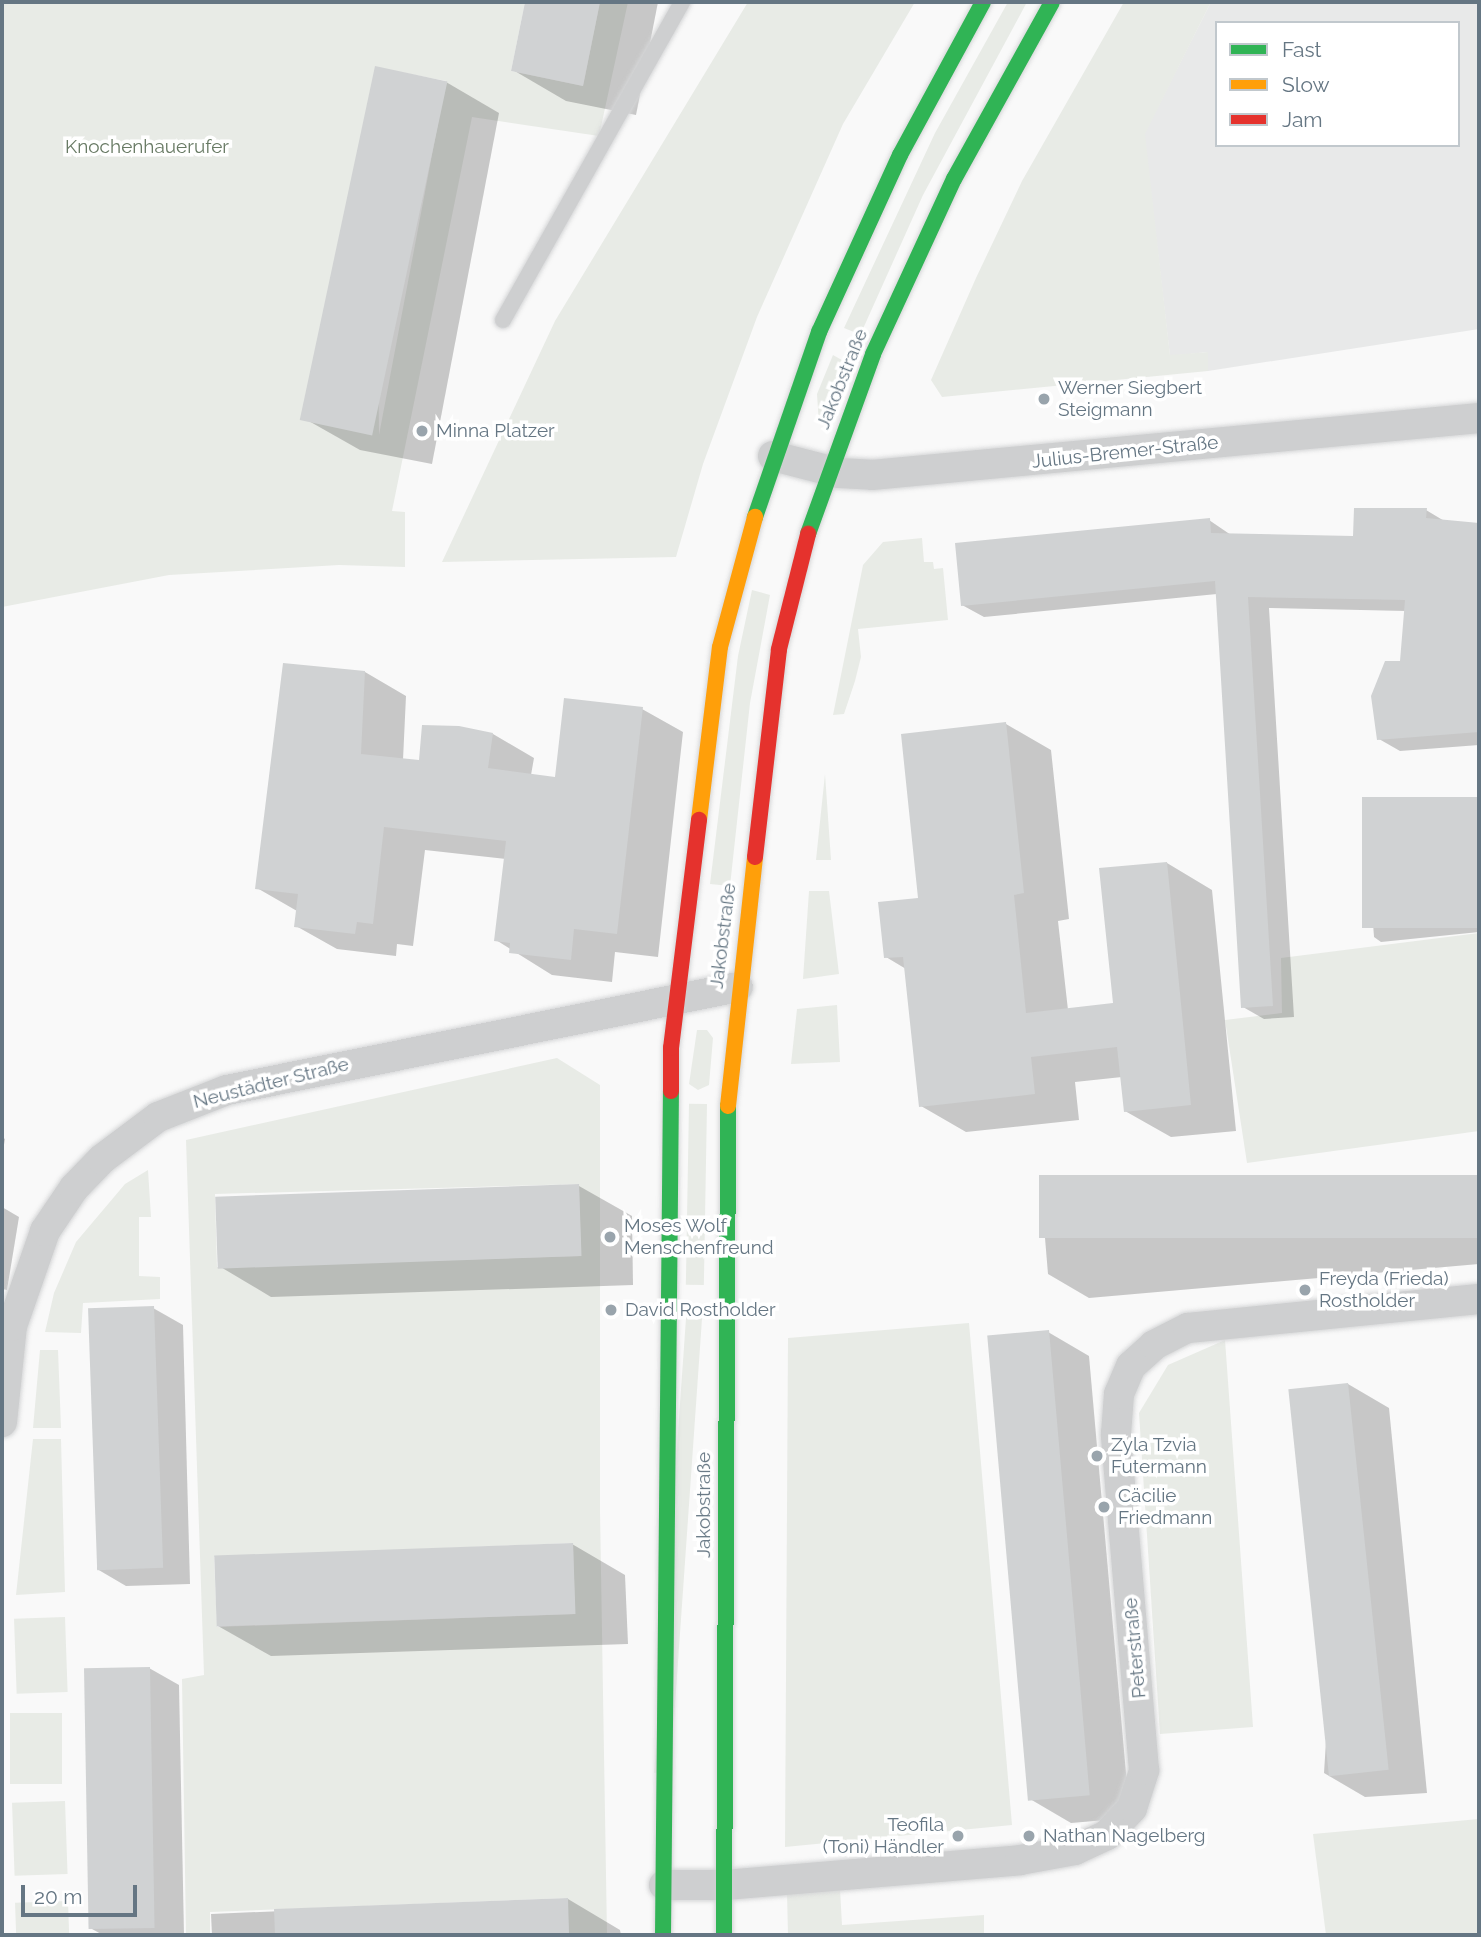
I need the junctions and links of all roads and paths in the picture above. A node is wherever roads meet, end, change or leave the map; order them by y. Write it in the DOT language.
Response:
graph roads {
  1 [pos="682,2"];
  2 [pos="983,2"];
  3 [pos="1052,2"];
  4 [pos="503,320"];
  5 [pos="1479,418"];
  6 [pos="773,456"];
  7 [pos="828,470"];
  8 [pos="738,987"];
  9 [pos="676,997"];
  10 [pos="1479,1300"];
  11 [pos="9,1309"];
  12 [pos="2,1422"];
  13 [pos="664,1885"];
  14 [pos="724,1885"];
  15 [pos="663,1935"];
  16 [pos="723,1935"];
  1 -- 4 [label="lane"];
  2 -- 6 [label="street, Jakobstraße"];
  3 -- 7 [label="street, Jakobstraße"];
  5 -- 7 [label="street, Julius-Bremer-Straße"];
  6 -- 7 [label="street, Julius-Bremer-Straße"];
  6 -- 9 [label="street, Jakobstraße"];
  7 -- 8 [label="street, Jakobstraße"];
  8 -- 9 [label="street, Neustädter Straße"];
  8 -- 14 [label="street, Jakobstraße"];
  9 -- 11 [label="street, Neustädter Straße"];
  9 -- 13 [label="street, Jakobstraße"];
  10 -- 14 [label="street, Peterstraße"];
  11 -- 12 [label="street, Neustädter Straße"];
  13 -- 14 [label="street, Peterstraße"];
  13 -- 15 [label="street, Jakobstraße"];
  14 -- 16 [label="street, Jakobstraße"];
}
